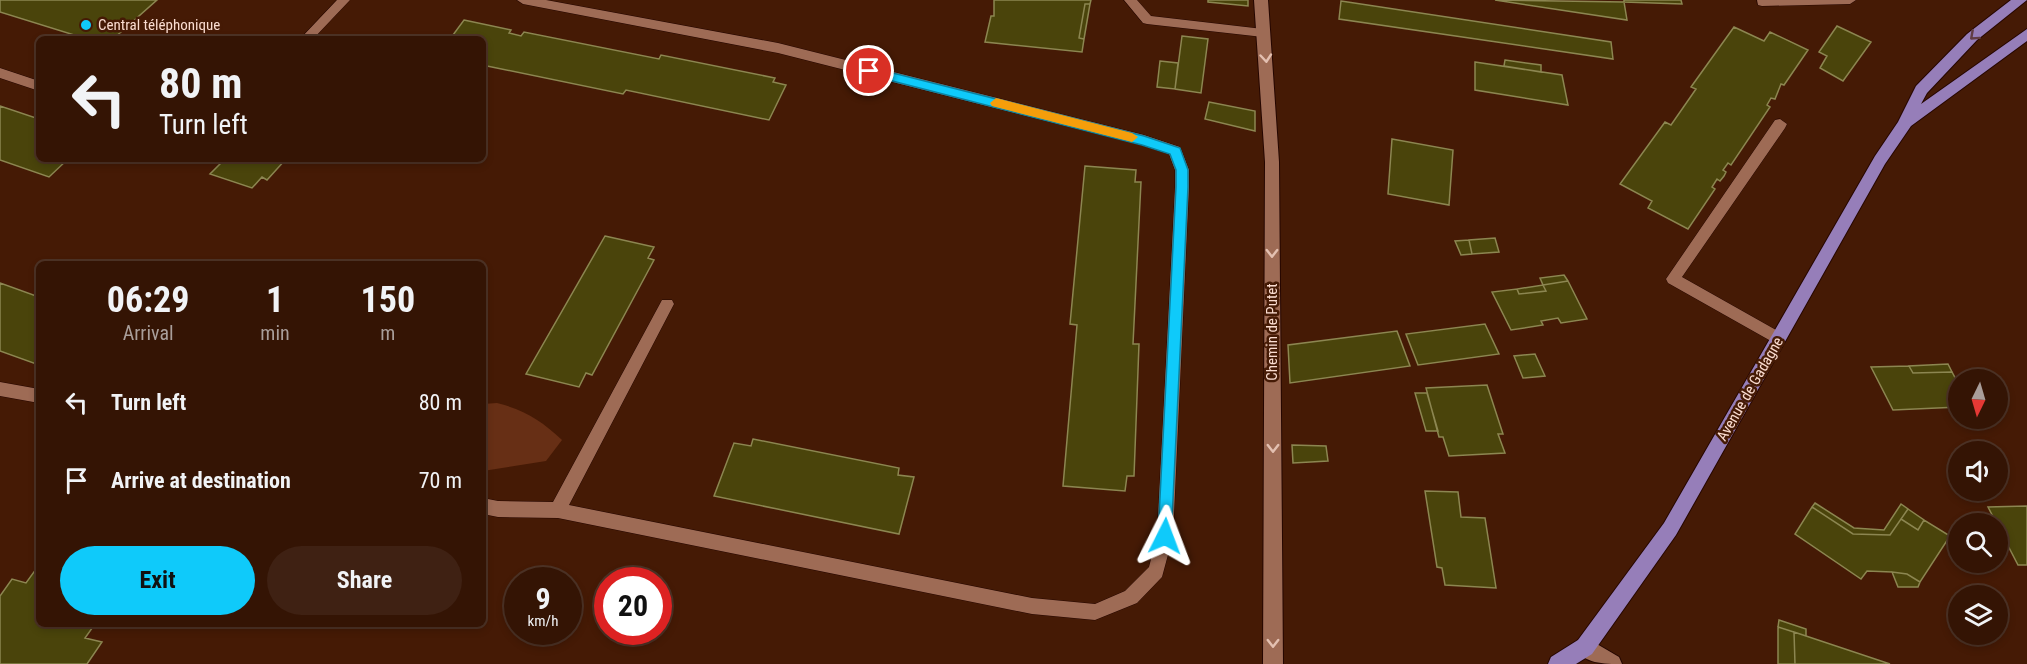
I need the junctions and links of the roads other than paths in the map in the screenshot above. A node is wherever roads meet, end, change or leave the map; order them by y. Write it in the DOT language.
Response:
graph roads {
  1 [pos="344,0"];
  2 [pos="523,0"];
  3 [pos="1130,0"];
  4 [pos="1261,0"];
  5 [pos="1850,0"];
  6 [pos="2020,0"];
  7 [pos="1761,2"];
  8 [pos="1263,33"];
  9 [pos="2027,34"];
  10 [pos="309,36"];
  11 [pos="0,73"];
  12 [pos="36,85"];
  13 [pos="1780,124"];
  14 [pos="1904,125"];
  15 [pos="667,304"];
  16 [pos="1778,339"];
  17 [pos="0,389"];
  18 [pos="36,395"];
  19 [pos="486,507"];
  20 [pos="558,510"];
  21 [pos="1585,647"];
  22 [pos="1273,664"];
  23 [pos="1558,664"];
  24 [pos="1612,664"];
  1 -- 10 [label="lane"];
  2 -- 20 [label="lane"];
  3 -- 8 [label="lane"];
  4 -- 8 [label="street, Chemin de Putet"];
  5 -- 7 [label="lane"];
  6 -- 14 [label="main road, Avenue de Gadagne, one-way"];
  8 -- 22 [label="street, Chemin de Putet, one-way"];
  9 -- 14 [label="main road, Avenue de Gadagne"];
  11 -- 12 [label="lane"];
  13 -- 16 [label="lane"];
  14 -- 16 [label="main road, Avenue de Gadagne"];
  15 -- 20 [label="lane"];
  16 -- 21 [label="main road, Avenue de Gadagne"];
  17 -- 18 [label="lane"];
  19 -- 20 [label="lane"];
  21 -- 23 [label="main road, Avenue de Gadagne"];
  21 -- 24 [label="street"];
}
